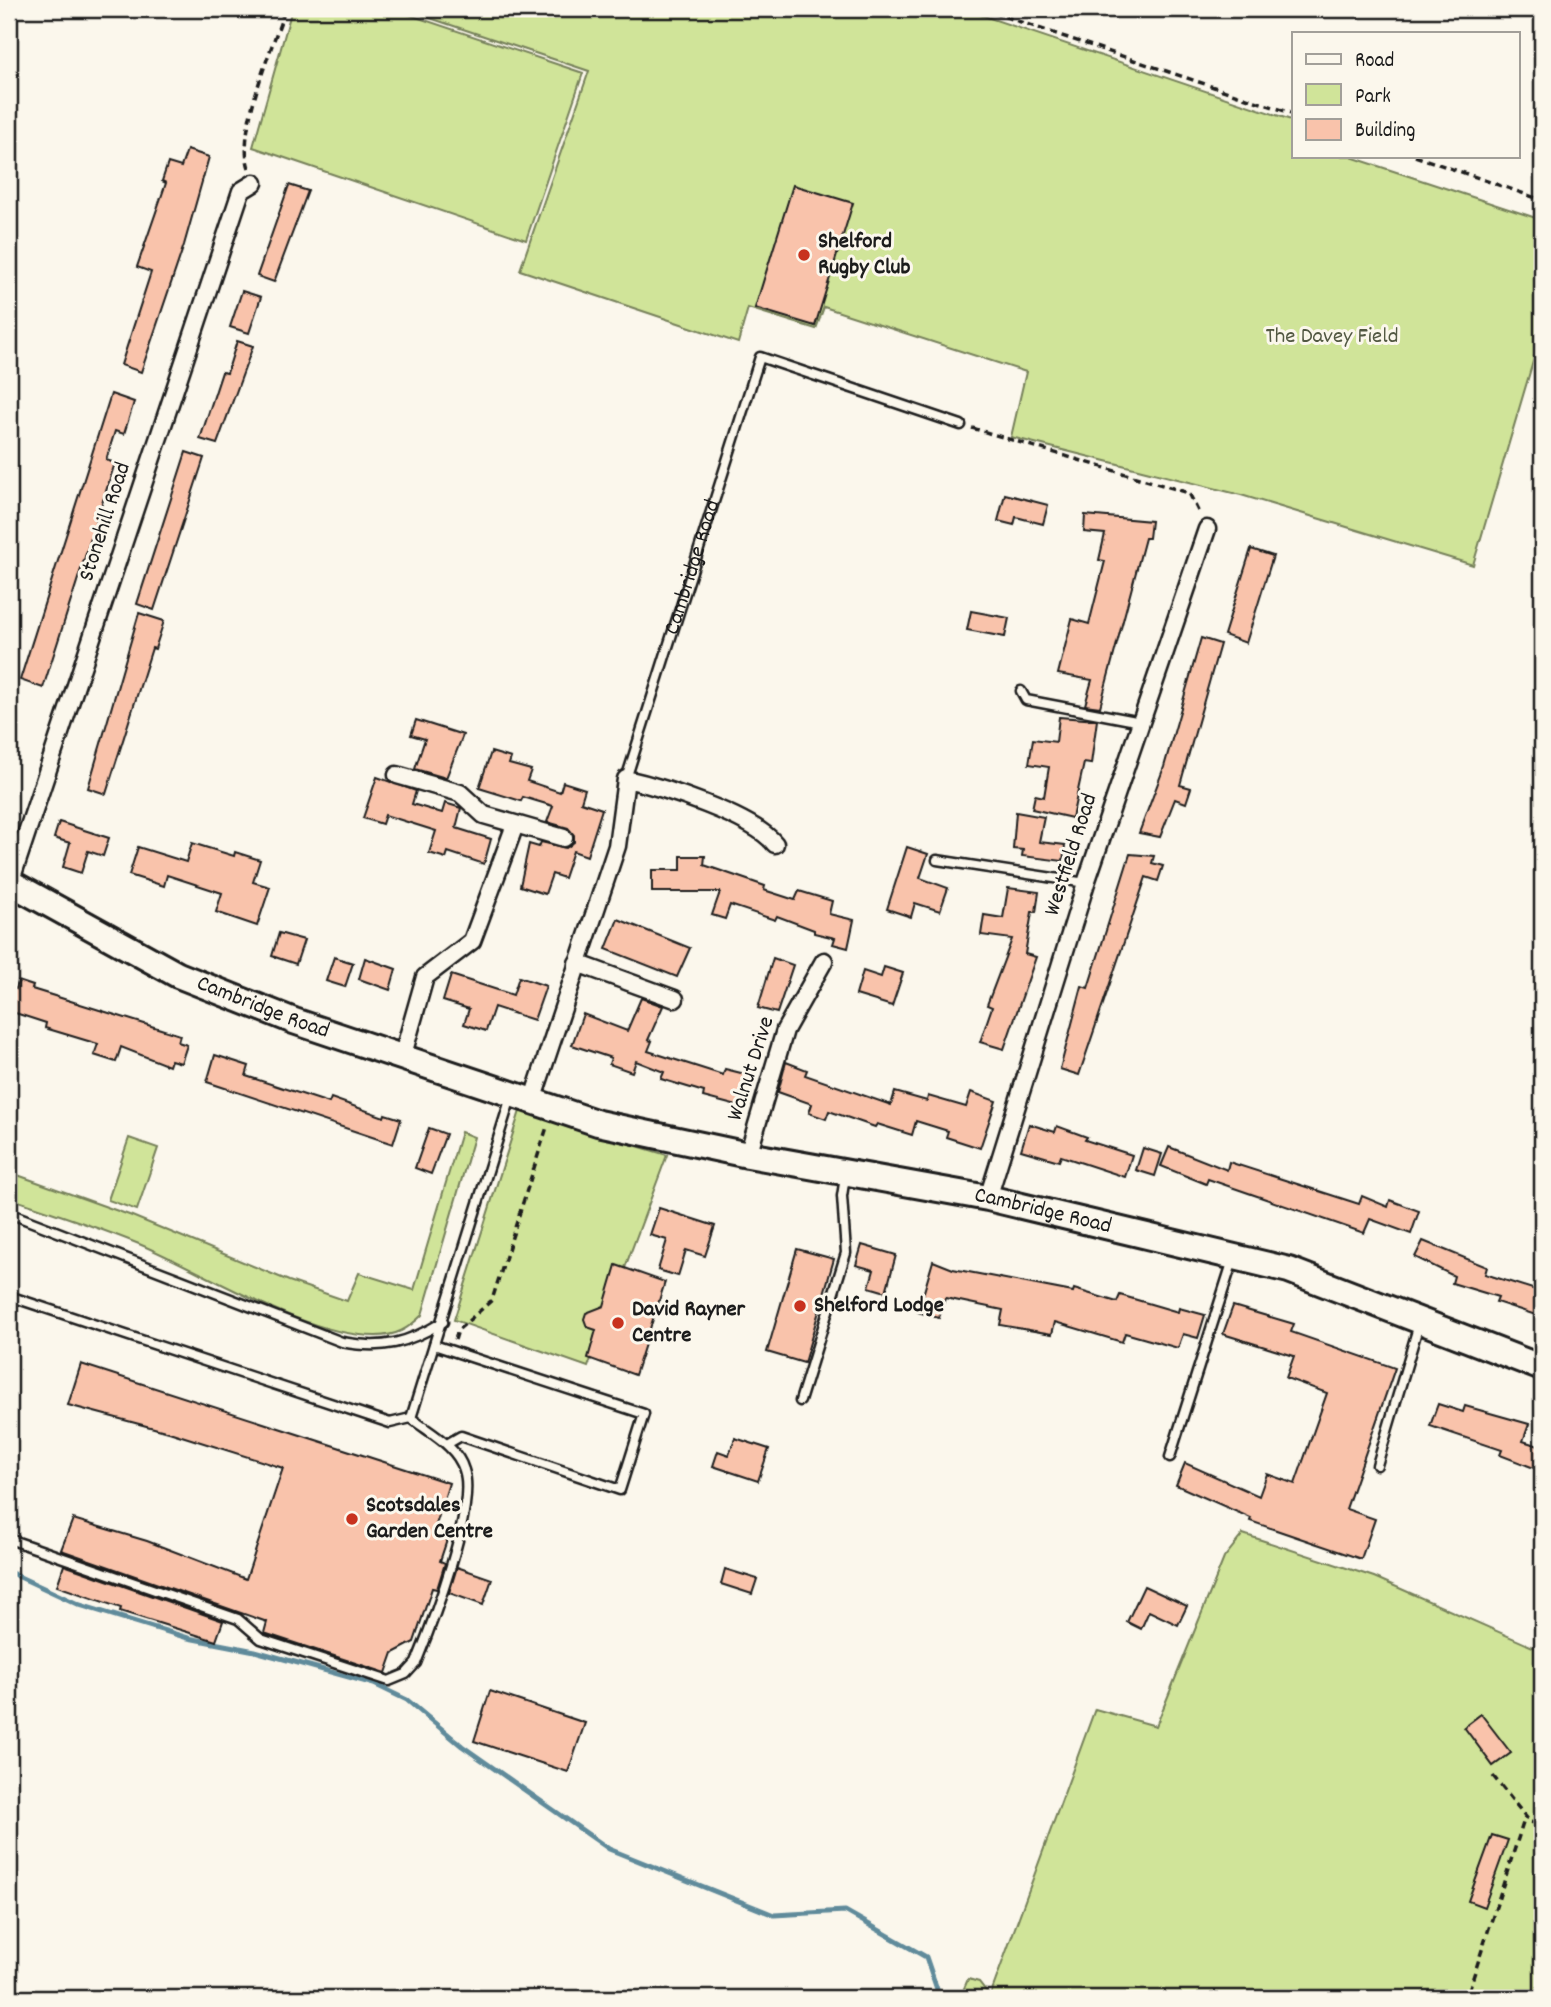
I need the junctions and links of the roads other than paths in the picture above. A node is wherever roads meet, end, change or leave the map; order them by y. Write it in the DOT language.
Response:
graph roads {
  1 [pos="254,183"];
  2 [pos="961,425"];
  3 [pos="1207,529"];
  4 [pos="1021,691"];
  5 [pos="1141,722"];
  6 [pos="397,775"];
  7 [pos="626,779"];
  8 [pos="515,825"];
  9 [pos="564,838"];
  10 [pos="775,844"];
  11 [pos="937,860"];
  12 [pos="9,882"];
  13 [pos="1086,883"];
  14 [pos="824,961"];
  15 [pos="577,963"];
  16 [pos="675,999"];
  17 [pos="402,1058"];
  18 [pos="532,1101"];
  19 [pos="748,1156"];
  20 [pos="846,1173"];
  21 [pos="988,1198"];
  22 [pos="9,1213"];
  23 [pos="1234,1256"];
  24 [pos="9,1296"];
  25 [pos="1420,1321"];
  26 [pos="443,1322"];
  27 [pos="434,1345"];
  28 [pos="1542,1368"];
  29 [pos="800,1401"];
  30 [pos="411,1418"];
  31 [pos="447,1444"];
  32 [pos="1170,1457"];
  33 [pos="1377,1465"];
  34 [pos="9,1539"];
  1 -- 12 [label="street, Stonehill Road"];
  2 -- 7 [label="lane, Cambridge Road"];
  3 -- 5 [label="street, Westfield Road"];
  4 -- 5 [label="lane"];
  5 -- 13 [label="street, Westfield Road"];
  6 -- 8 [label="street"];
  7 -- 10 [label="street"];
  7 -- 15 [label="street, Cambridge Road"];
  8 -- 9 [label="street"];
  8 -- 17 [label="street"];
  11 -- 13 [label="lane"];
  12 -- 17 [label="main road, Cambridge Road"];
  13 -- 21 [label="street, Westfield Road"];
  14 -- 19 [label="street, Walnut Drive"];
  15 -- 16 [label="street"];
  15 -- 18 [label="street, Cambridge Road"];
  17 -- 18 [label="main road, Cambridge Road"];
  18 -- 19 [label="main road, Cambridge Road"];
  18 -- 26 [label="lane"];
  19 -- 20 [label="main road, Cambridge Road"];
  20 -- 21 [label="main road, Cambridge Road"];
  20 -- 29 [label="lane"];
  21 -- 23 [label="main road, Cambridge Road"];
  22 -- 26 [label="lane"];
  23 -- 25 [label="main road, Cambridge Road"];
  23 -- 32 [label="lane"];
  24 -- 30 [label="lane"];
  25 -- 28 [label="main road, Cambridge Road"];
  25 -- 33 [label="lane"];
  26 -- 27 [label="lane"];
  27 -- 30 [label="lane"];
  27 -- 31 [label="lane"];
  30 -- 31 [label="lane"];
  31 -- 34 [label="lane"];
}
